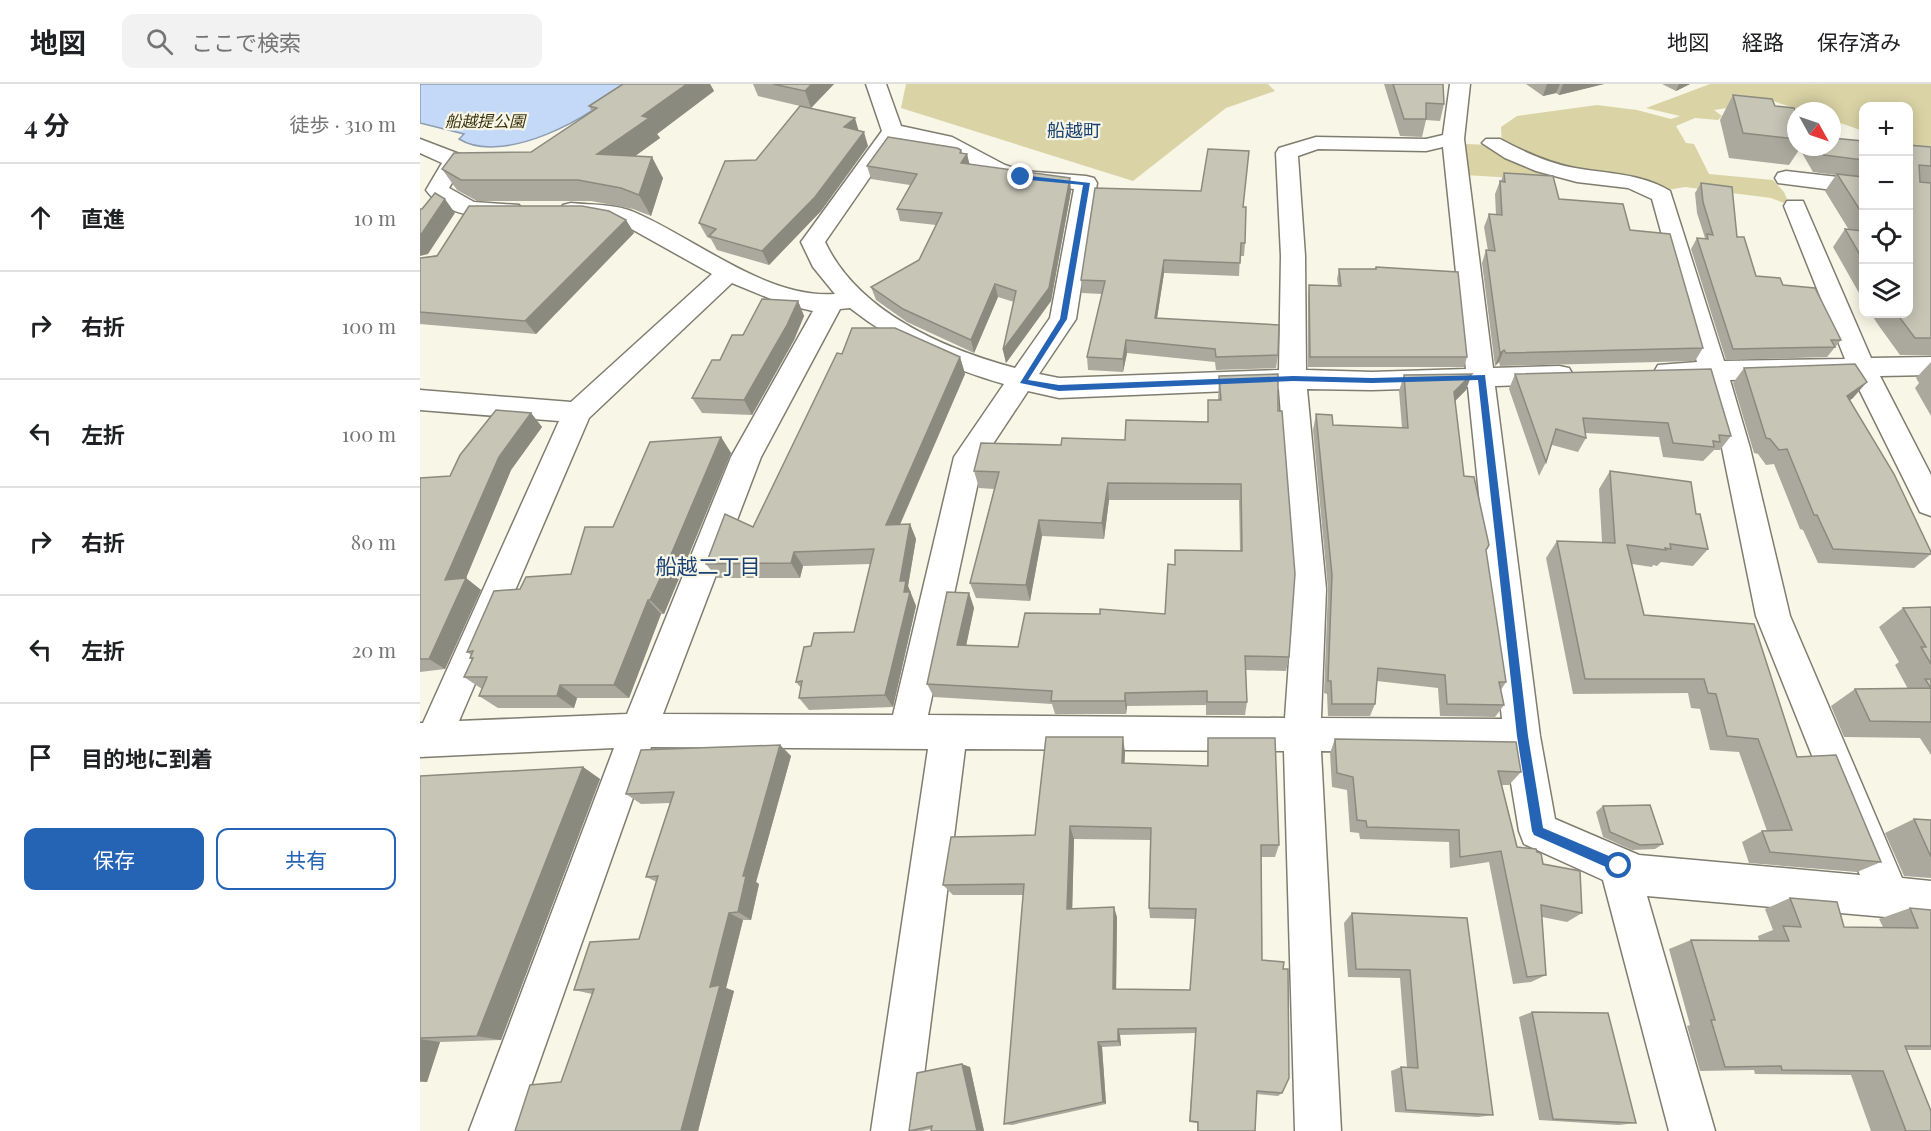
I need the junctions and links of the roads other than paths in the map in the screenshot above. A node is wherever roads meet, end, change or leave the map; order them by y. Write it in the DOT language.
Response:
graph roads {
  1 [pos="876,84"];
  2 [pos="1460,84"];
  3 [pos="892,131"];
  4 [pos="1453,139"];
  5 [pos="1493,143"];
  6 [pos="420,145"];
  7 [pos="1786,178"];
  8 [pos="1859,187"];
  9 [pos="1795,206"];
  10 [pos="728,273"];
  11 [pos="844,301"];
  12 [pos="1931,366"];
  13 [pos="1863,368"];
  14 [pos="1716,371"];
  15 [pos="1646,373"];
  16 [pos="1587,375"];
  17 [pos="1482,377"];
  18 [pos="1293,379"];
  19 [pos="1023,381"];
  20 [pos="421,402"];
  21 [pos="577,413"];
  22 [pos="1931,504"];
  23 [pos="639,730"];
  24 [pos="907,731"];
  25 [pos="949,731"];
  26 [pos="1302,733"];
  27 [pos="1522,736"];
  28 [pos="427,739"];
  29 [pos="1619,866"];
  30 [pos="1890,898"];
  31 [pos="1931,901"];
  32 [pos="492,1131"];
  33 [pos="894,1131"];
  34 [pos="1318,1131"];
  35 [pos="1692,1131"];
  1 -- 3 [label="street"];
  2 -- 4 [label="street"];
  3 -- 11 [label="street"];
  3 -- 19 [label="street"];
  4 -- 17 [label="street"];
  4 -- 18 [label="street"];
  5 -- 14 [label="street"];
  6 -- 10 [label="street"];
  7 -- 8 [label="street"];
  9 -- 13 [label="street"];
  10 -- 11 [label="street"];
  10 -- 21 [label="street"];
  11 -- 19 [label="street"];
  11 -- 23 [label="street"];
  12 -- 13 [label="street"];
  13 -- 14 [label="street"];
  13 -- 22 [label="street"];
  14 -- 15 [label="street"];
  14 -- 30 [label="street"];
  16 -- 17 [label="street"];
  17 -- 18 [label="street"];
  17 -- 27 [label="street"];
  18 -- 19 [label="street"];
  18 -- 26 [label="street"];
  19 -- 24 [label="street"];
  20 -- 21 [label="street"];
  21 -- 28 [label="street"];
  23 -- 24 [label="street"];
  23 -- 28 [label="street"];
  23 -- 32 [label="street"];
  24 -- 25 [label="street"];
  25 -- 26 [label="street"];
  25 -- 33 [label="street"];
  26 -- 27 [label="street"];
  26 -- 34 [label="street"];
  27 -- 29 [label="street"];
  29 -- 30 [label="street"];
  29 -- 35 [label="street"];
  30 -- 31 [label="street"];
}
